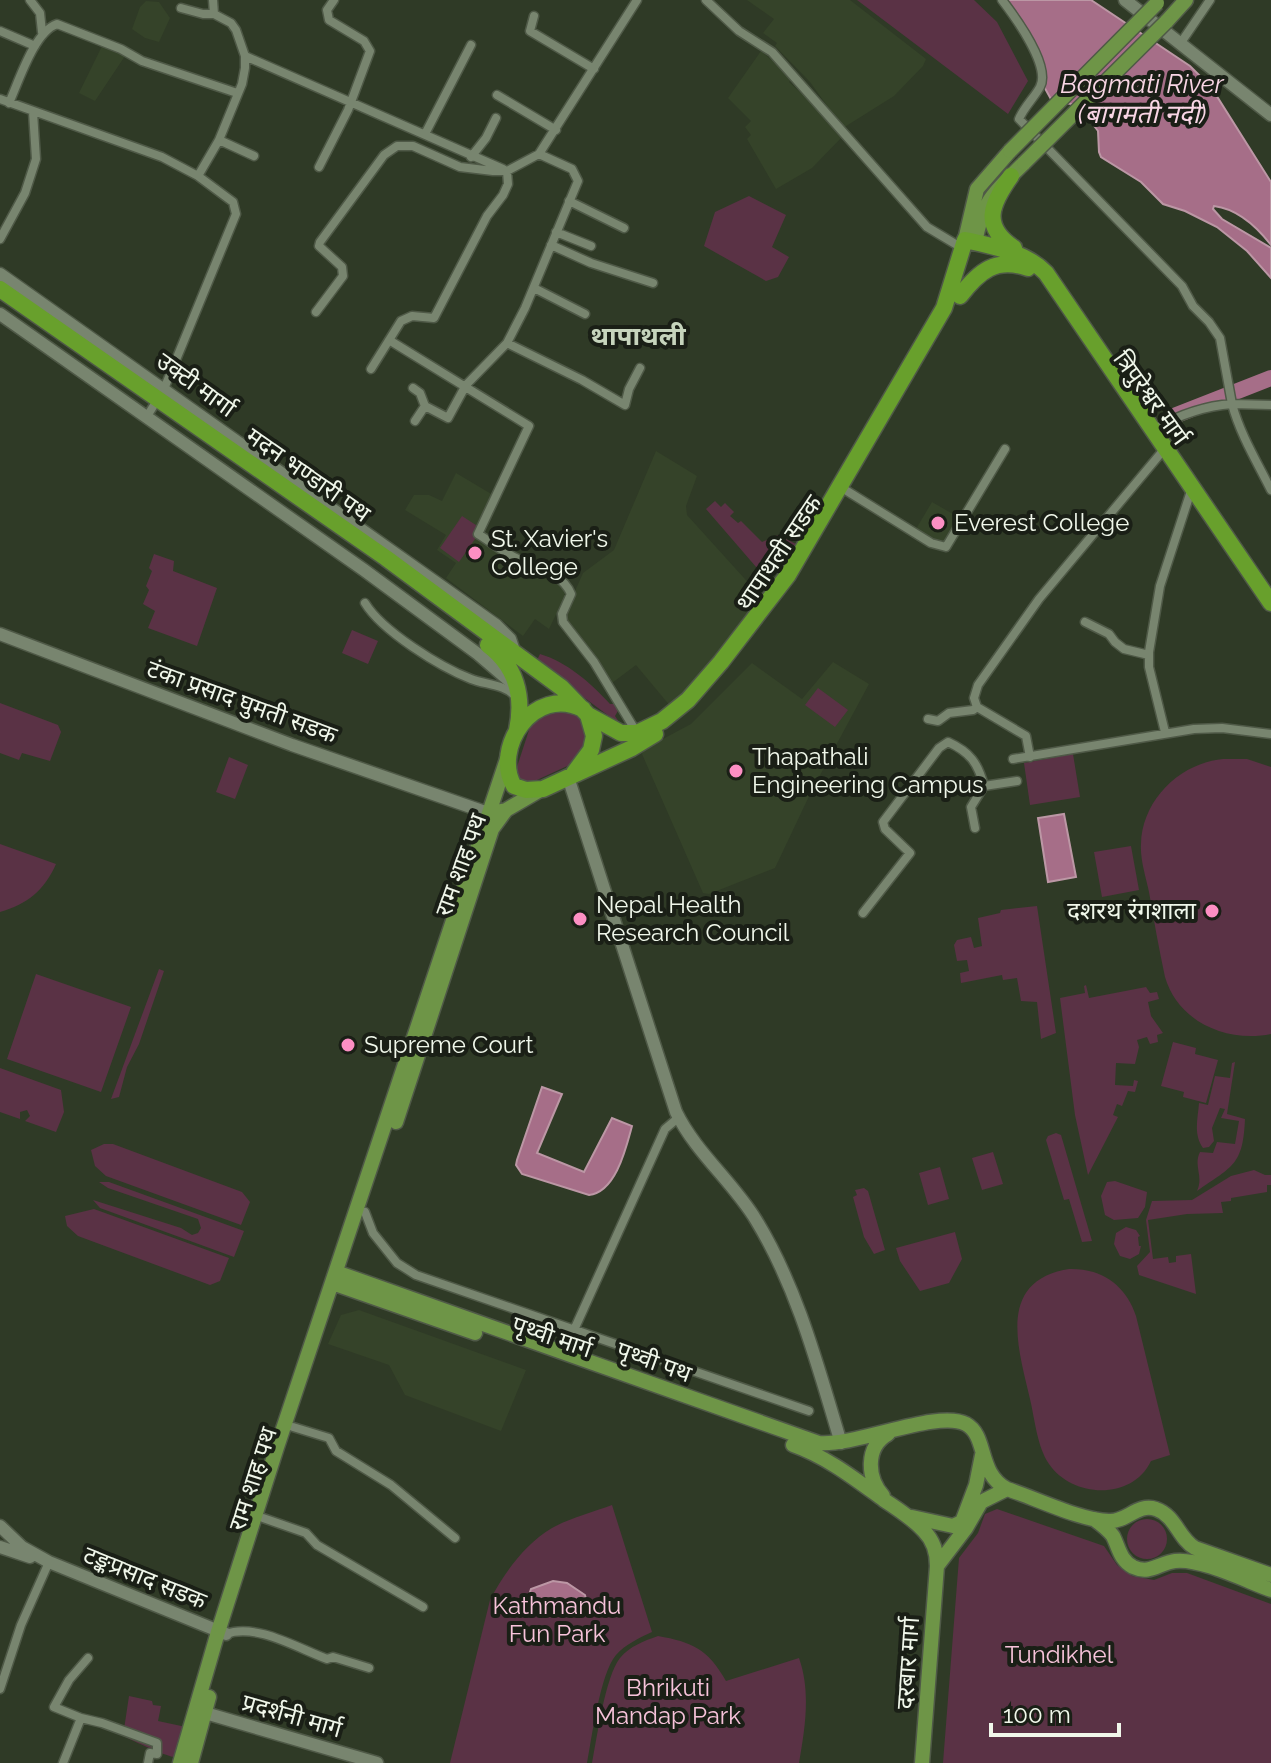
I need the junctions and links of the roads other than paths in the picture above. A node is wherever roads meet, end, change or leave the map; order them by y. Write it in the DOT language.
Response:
graph roads {
  1 [pos="30,0"];
  2 [pos="213,0"];
  3 [pos="324,0"];
  4 [pos="334,0"];
  5 [pos="637,0"];
  6 [pos="706,0"];
  7 [pos="1002,0"];
  8 [pos="1125,0"];
  9 [pos="1186,0"];
  10 [pos="1210,0"];
  11 [pos="1159,2"];
  12 [pos="181,8"];
  13 [pos="327,10"];
  14 [pos="214,14"];
  15 [pos="534,16"];
  16 [pos="0,31"];
  17 [pos="37,43"];
  18 [pos="1180,44"];
  19 [pos="471,45"];
  20 [pos="245,56"];
  21 [pos="594,69"];
  22 [pos="237,93"];
  23 [pos="497,95"];
  24 [pos="5,101"];
  25 [pos="352,101"];
  26 [pos="33,112"];
  27 [pos="1271,115"];
  28 [pos="496,118"];
  29 [pos="556,130"];
  30 [pos="425,134"];
  31 [pos="219,140"];
  32 [pos="539,154"];
  33 [pos="254,156"];
  34 [pos="471,157"];
  35 [pos="319,167"];
  36 [pos="507,171"];
  37 [pos="198,176"];
  38 [pos="1011,176"];
  39 [pos="569,201"];
  40 [pos="624,228"];
  41 [pos="556,232"];
  42 [pos="0,239"];
  43 [pos="551,245"];
  44 [pos="965,245"];
  45 [pos="591,246"];
  46 [pos="1030,265"];
  47 [pos="0,274"];
  48 [pos="653,283"];
  49 [pos="534,288"];
  50 [pos="0,289"];
  51 [pos="956,294"];
  52 [pos="0,300"];
  53 [pos="316,312"];
  54 [pos="0,314"];
  55 [pos="585,314"];
  56 [pos="389,340"];
  57 [pos="507,343"];
  58 [pos="640,368"];
  59 [pos="371,369"];
  60 [pos="466,385"];
  61 [pos="413,388"];
  62 [pos="1231,401"];
  63 [pos="155,404"];
  64 [pos="1271,405"];
  65 [pos="425,406"];
  66 [pos="415,421"];
  67 [pos="1154,429"];
  68 [pos="1005,449"];
  69 [pos="1161,453"];
  70 [pos="1271,490"];
  71 [pos="847,491"];
  72 [pos="1190,494"];
  73 [pos="365,603"];
  74 [pos="1270,606"];
  75 [pos="1085,622"];
  76 [pos="0,634"];
  77 [pos="1149,655"];
  78 [pos="520,701"];
  79 [pos="977,707"];
  80 [pos="588,718"];
  81 [pos="928,719"];
  82 [pos="1165,732"];
  83 [pos="1271,734"];
  84 [pos="514,739"];
  85 [pos="635,741"];
  86 [pos="1030,757"];
  87 [pos="1013,759"];
  88 [pos="570,776"];
  89 [pos="1017,781"];
  90 [pos="984,786"];
  91 [pos="543,789"];
  92 [pos="490,808"];
  93 [pos="506,810"];
  94 [pos="975,828"];
  95 [pos="863,913"];
  96 [pos="677,1115"];
  97 [pos="365,1212"];
  98 [pos="338,1279"];
  99 [pos="572,1329"];
  100 [pos="809,1411"];
  101 [pos="293,1427"];
  102 [pos="760,1428"];
  103 [pos="896,1430"];
  104 [pos="841,1443"];
  105 [pos="982,1454"];
  106 [pos="1007,1489"];
  107 [pos="891,1505"];
  108 [pos="906,1516"];
  109 [pos="263,1518"];
  110 [pos="1094,1519"];
  111 [pos="1,1536"];
  112 [pos="455,1538"];
  113 [pos="49,1562"];
  114 [pos="937,1566"];
  115 [pos="1271,1575"];
  116 [pos="1271,1590"];
  117 [pos="423,1607"];
  118 [pos="222,1633"];
  119 [pos="88,1658"];
  120 [pos="369,1668"];
  121 [pos="0,1689"];
  122 [pos="200,1712"];
  123 [pos="81,1718"];
  124 [pos="373,1762"];
  125 [pos="63,1763"];
  126 [pos="148,1763"];
  127 [pos="180,1763"];
  128 [pos="191,1763"];
  129 [pos="922,1763"];
  1 -- 17 [label="street"];
  2 -- 14 [label="street"];
  3 -- 13 [label="street"];
  4 -- 13 [label="street"];
  5 -- 21 [label="street"];
  6 -- 44 [label="street"];
  7 -- 62 [label="street"];
  8 -- 18 [label="street"];
  9 -- 38 [label="main road, bridge"];
  10 -- 18 [label="street"];
  11 -- 44 [label="main road, bridge"];
  12 -- 14 [label="street"];
  13 -- 25 [label="street"];
  14 -- 20 [label="street"];
  15 -- 21 [label="street"];
  16 -- 17 [label="street"];
  17 -- 22 [label="street"];
  17 -- 24 [label="street"];
  18 -- 27 [label="street"];
  19 -- 30 [label="street"];
  20 -- 22 [label="street"];
  20 -- 25 [label="street"];
  21 -- 29 [label="street"];
  22 -- 31 [label="street"];
  23 -- 29 [label="street"];
  24 -- 26 [label="street"];
  25 -- 30 [label="street"];
  25 -- 35 [label="street"];
  26 -- 37 [label="street"];
  26 -- 42 [label="street"];
  28 -- 34 [label="street"];
  29 -- 32 [label="street"];
  30 -- 34 [label="street"];
  31 -- 33 [label="street"];
  31 -- 37 [label="street"];
  32 -- 36 [label="street"];
  32 -- 39 [label="street"];
  34 -- 36 [label="street"];
  36 -- 53 [label="street"];
  36 -- 56 [label="street"];
  37 -- 63 [label="street"];
  38 -- 44 [label="main road"];
  38 -- 46 [label="highway"];
  39 -- 40 [label="street"];
  39 -- 41 [label="street"];
  41 -- 43 [label="street"];
  41 -- 45 [label="street"];
  43 -- 48 [label="street"];
  43 -- 49 [label="street"];
  44 -- 46 [label="highway, त्रिपुरेश्वर मार्ग"];
  44 -- 51 [label="highway"];
  46 -- 51 [label="highway"];
  46 -- 67 [label="highway, त्रिपुरेश्वर मार्ग"];
  46 -- 69 [label="highway, त्रिपुरेश्वर मार्ग"];
  47 -- 63 [label="street, उक्टी मार्गा"];
  49 -- 55 [label="street"];
  49 -- 57 [label="street"];
  50 -- 63 [label="highway, मदन भण्डारी पथ"];
  51 -- 71 [label="highway, थापाथली सडक"];
  51 -- 85 [label="highway, थापाथली सडक"];
  52 -- 63 [label="highway, मदन भण्डारी पथ"];
  54 -- 63 [label="street"];
  56 -- 59 [label="street"];
  56 -- 60 [label="street"];
  57 -- 58 [label="street"];
  57 -- 60 [label="street"];
  60 -- 65 [label="street"];
  60 -- 85 [label="street"];
  61 -- 65 [label="street"];
  62 -- 64 [label="street"];
  62 -- 67 [label="street"];
  62 -- 70 [label="street"];
  63 -- 78 [label="street"];
  63 -- 78 [label="highway, मदन भण्डारी पथ"];
  63 -- 80 [label="highway, मदन भण्डारी पथ"];
  65 -- 66 [label="street"];
  67 -- 74 [label="highway, त्रिपुरेश्वर मार्ग"];
  68 -- 71 [label="street"];
  69 -- 72 [label="highway, त्रिपुरेश्वर मार्ग"];
  69 -- 79 [label="street"];
  71 -- 85 [label="highway, थापाथली सडक"];
  72 -- 74 [label="highway, त्रिपुरेश्वर मार्ग"];
  72 -- 77 [label="street"];
  73 -- 78 [label="street"];
  75 -- 77 [label="street"];
  76 -- 92 [label="street, टंका प्रसाद घुमती सडक"];
  77 -- 82 [label="street"];
  78 -- 84 [label="highway, मदन भण्डारी पथ"];
  79 -- 81 [label="street"];
  79 -- 86 [label="street"];
  80 -- 84 [label="highway"];
  80 -- 85 [label="highway"];
  80 -- 88 [label="highway"];
  82 -- 83 [label="street"];
  82 -- 86 [label="street"];
  84 -- 91 [label="highway"];
  84 -- 92 [label="main road"];
  85 -- 88 [label="highway, थापाथली सडक"];
  86 -- 87 [label="street"];
  88 -- 91 [label="highway"];
  88 -- 96 [label="street"];
  89 -- 90 [label="street"];
  90 -- 94 [label="street"];
  90 -- 95 [label="street"];
  91 -- 93 [label="main road"];
  92 -- 93 [label="main road, राम शाह पथ"];
  92 -- 98 [label="main road, राम शाह पथ"];
  93 -- 97 [label="main road, राम शाह पथ"];
  96 -- 99 [label="street"];
  96 -- 104 [label="street"];
  97 -- 98 [label="main road, राम शाह पथ"];
  97 -- 99 [label="street"];
  98 -- 101 [label="main road, राम शाह पथ"];
  98 -- 102 [label="main road, पृथ्वी मार्ग"];
  98 -- 118 [label="main road, राम शाह पथ"];
  99 -- 100 [label="street"];
  101 -- 109 [label="main road, राम शाह पथ"];
  101 -- 112 [label="street"];
  102 -- 104 [label="main road, पृथ्वी मार्ग"];
  102 -- 107 [label="main road"];
  103 -- 104 [label="main road"];
  103 -- 105 [label="main road"];
  103 -- 107 [label="main road"];
  105 -- 106 [label="main road"];
  105 -- 108 [label="main road"];
  106 -- 110 [label="main road"];
  106 -- 114 [label="main road"];
  107 -- 108 [label="main road"];
  108 -- 114 [label="main road"];
  109 -- 117 [label="street"];
  109 -- 118 [label="main road, राम शाह पथ"];
  110 -- 115 [label="main road"];
  110 -- 116 [label="main road"];
  111 -- 113 [label="street, टङ्कप्रसाद सडक"];
  113 -- 118 [label="street, टङ्कप्रसाद सडक"];
  113 -- 121 [label="street"];
  114 -- 129 [label="main road, दरबार मार्ग"];
  118 -- 120 [label="street"];
  118 -- 122 [label="main road, राम शाह पथ"];
  119 -- 123 [label="street"];
  122 -- 124 [label="street, प्रदर्शनी मार्ग"];
  122 -- 127 [label="main road"];
  122 -- 128 [label="main road"];
  123 -- 125 [label="street"];
  123 -- 126 [label="street"];
}
